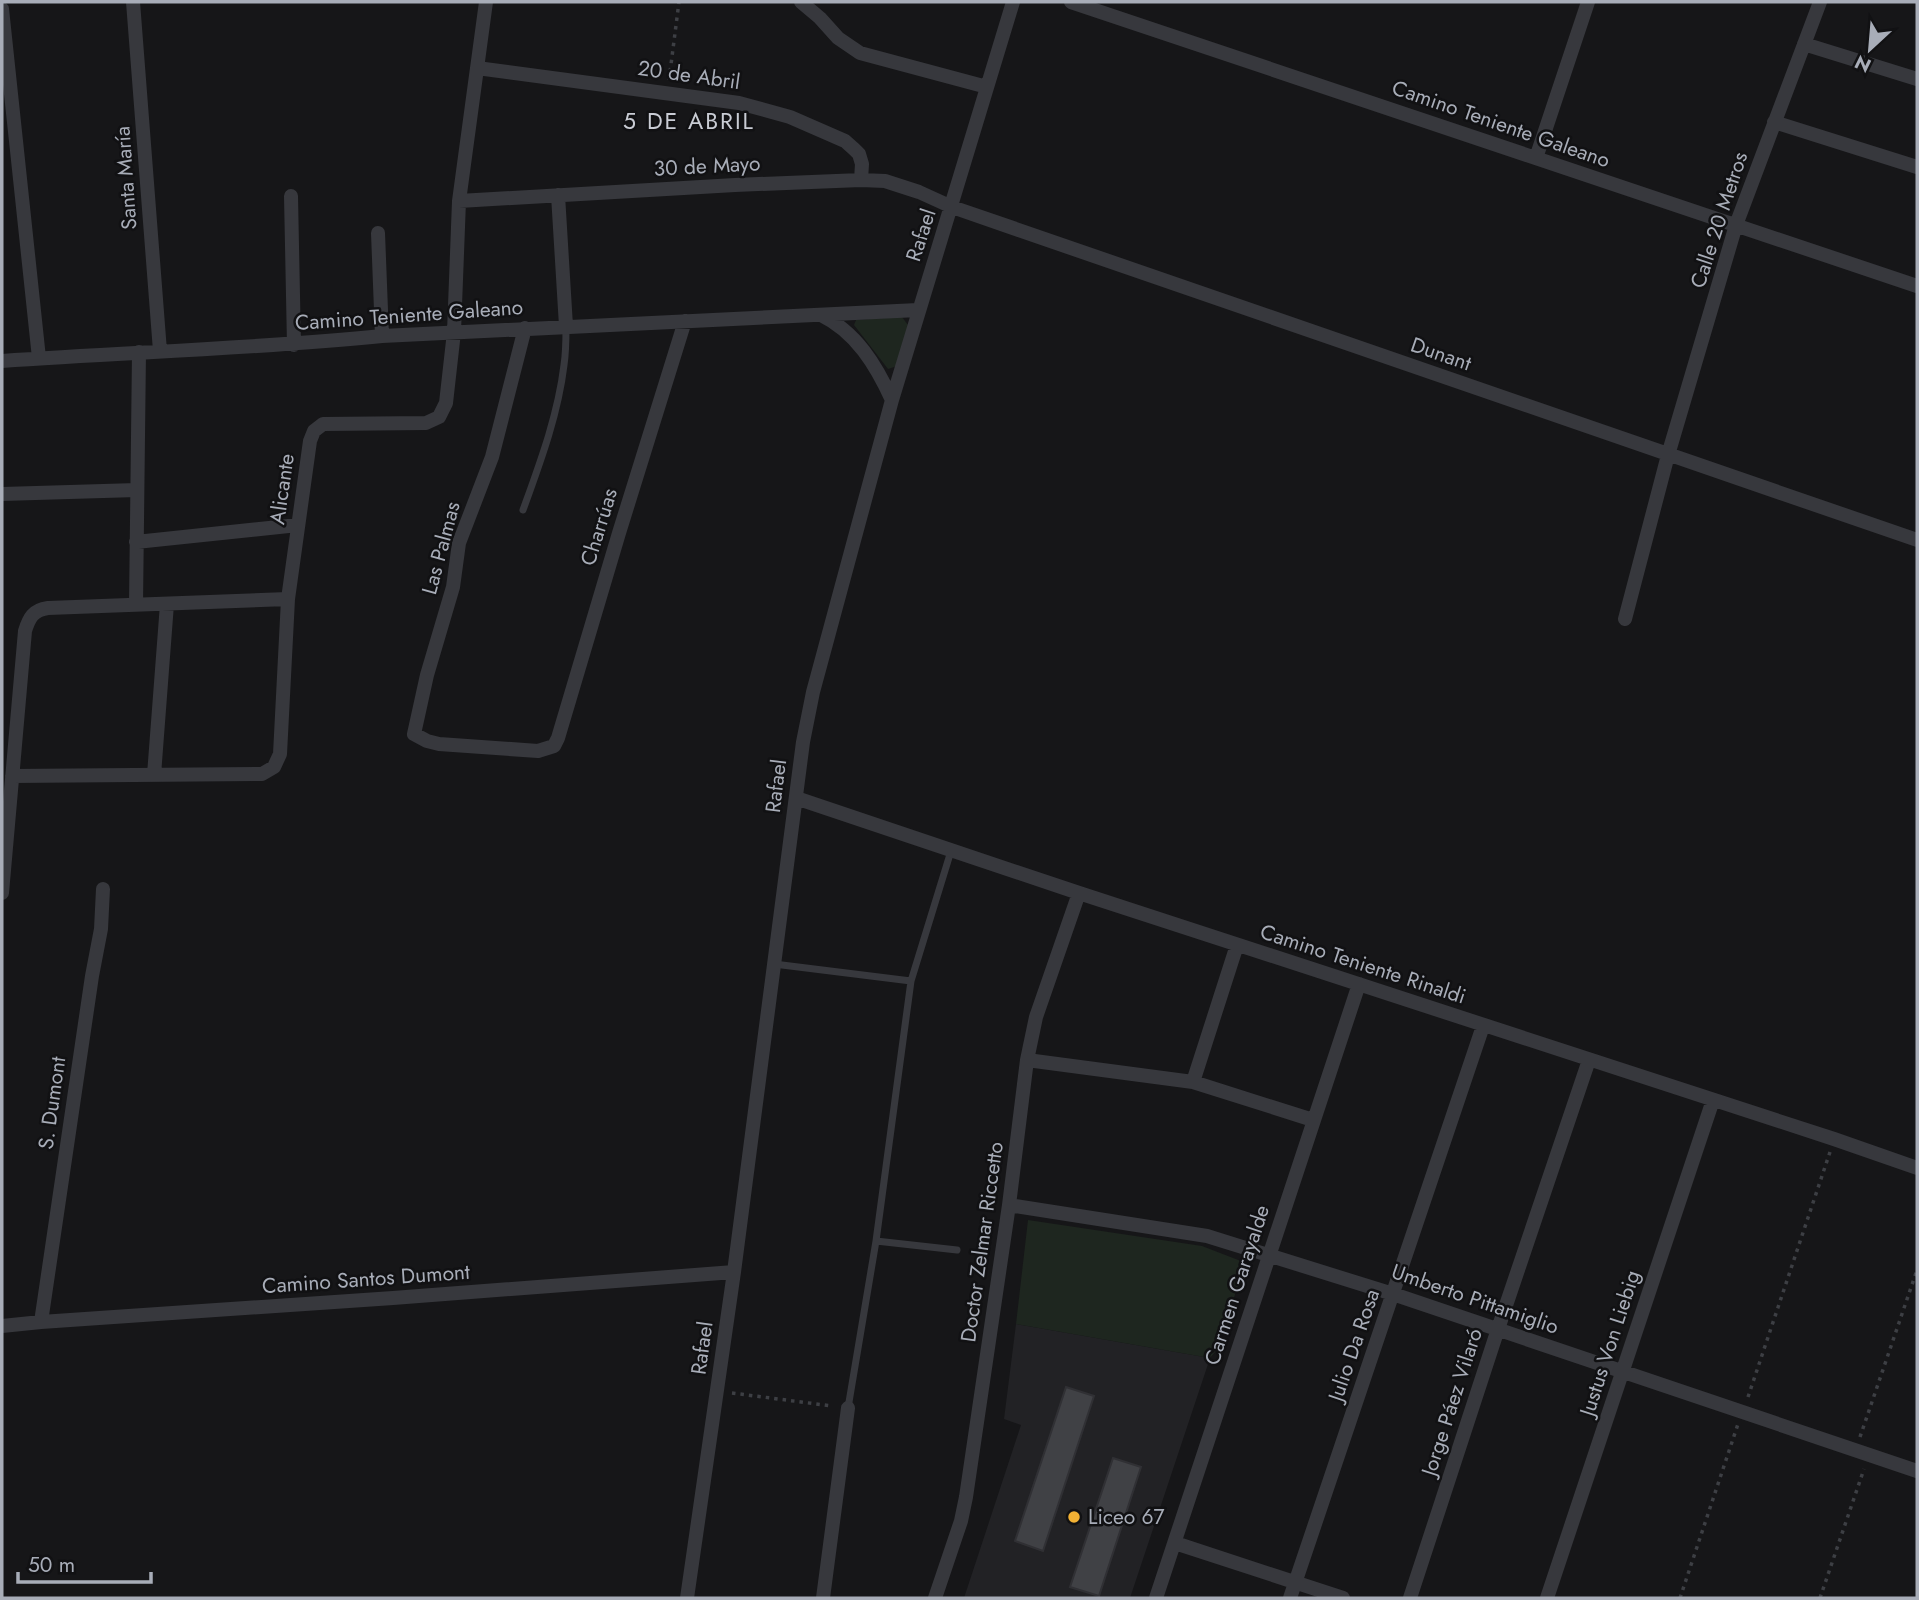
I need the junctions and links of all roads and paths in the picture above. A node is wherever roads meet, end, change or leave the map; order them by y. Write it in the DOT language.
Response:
graph roads {
  1 [pos="133,2"];
  2 [pos="486,2"];
  3 [pos="679,2"];
  4 [pos="801,2"];
  5 [pos="1013,2"];
  6 [pos="1071,2"];
  7 [pos="1588,2"];
  8 [pos="1820,2"];
  9 [pos="2,9"];
  10 [pos="1804,44"];
  11 [pos="477,68"];
  12 [pos="1917,79"];
  13 [pos="987,88"];
  14 [pos="668,92"];
  15 [pos="1774,122"];
  16 [pos="8,127"];
  17 [pos="1536,158"];
  18 [pos="1917,167"];
  19 [pos="861,180"];
  20 [pos="558,195"];
  21 [pos="291,196"];
  22 [pos="459,201"];
  23 [pos="952,206"];
  24 [pos="1736,225"];
  25 [pos="378,233"];
  26 [pos="1917,286"];
  27 [pos="918,310"];
  28 [pos="820,314"];
  29 [pos="685,321"];
  30 [pos="566,326"];
  31 [pos="525,328"];
  32 [pos="454,332"];
  33 [pos="382,336"];
  34 [pos="294,345"];
  35 [pos="160,351"];
  36 [pos="139,352"];
  37 [pos="39,358"];
  38 [pos="2,361"];
  39 [pos="892,400"];
  40 [pos="1668,455"];
  41 [pos="137,489"];
  42 [pos="2,494"];
  43 [pos="523,510"];
  44 [pos="298,525"];
  45 [pos="1917,540"];
  46 [pos="136,542"];
  47 [pos="288,599"];
  48 [pos="167,604"];
  49 [pos="136,605"];
  50 [pos="1625,619"];
  51 [pos="419,737"];
  52 [pos="154,775"];
  53 [pos="12,776"];
  54 [pos="796,798"];
  55 [pos="951,851"];
  56 [pos="2,887"];
  57 [pos="103,889"];
  58 [pos="1079,893"];
  59 [pos="2,894"];
  60 [pos="1237,945"];
  61 [pos="774,964"];
  62 [pos="911,981"];
  63 [pos="1359,984"];
  64 [pos="1483,1026"];
  65 [pos="1027,1060"];
  66 [pos="1589,1060"];
  67 [pos="1193,1082"];
  68 [pos="1713,1100"];
  69 [pos="1313,1120"];
  70 [pos="1834,1139"];
  71 [pos="1917,1168"];
  72 [pos="1009,1205"];
  73 [pos="876,1241"];
  74 [pos="957,1250"];
  75 [pos="1269,1254"];
  76 [pos="1917,1270"];
  77 [pos="734,1272"];
  78 [pos="1393,1294"];
  79 [pos="41,1322"];
  80 [pos="2,1326"];
  81 [pos="1498,1329"];
  82 [pos="1623,1371"];
  83 [pos="717,1391"];
  84 [pos="848,1408"];
  85 [pos="1743,1412"];
  86 [pos="1863,1452"];
  87 [pos="1917,1471"];
  88 [pos="1175,1543"];
  89 [pos="1296,1583"];
  90 [pos="687,1598"];
  91 [pos="823,1598"];
  92 [pos="935,1598"];
  93 [pos="1156,1598"];
  94 [pos="1290,1598"];
  95 [pos="1343,1598"];
  96 [pos="1410,1598"];
  97 [pos="1547,1598"];
  98 [pos="1680,1598"];
  99 [pos="1820,1598"];
  1 -- 35 [label="street, Santa María"];
  2 -- 11 [label="street"];
  3 -- 14 [label="path"];
  4 -- 13 [label="street"];
  5 -- 13 [label="street, Rafael"];
  6 -- 17 [label="street, Camino Teniente Galeano"];
  7 -- 17 [label="street"];
  8 -- 10 [label="street, Calle 20 Metros"];
  9 -- 16 [label="street"];
  10 -- 12 [label="street"];
  10 -- 15 [label="street, Calle 20 Metros"];
  11 -- 14 [label="street, 20 de Abril"];
  11 -- 22 [label="street"];
  13 -- 23 [label="street, Rafael"];
  14 -- 19 [label="street, 20 de Abril"];
  15 -- 18 [label="street"];
  15 -- 24 [label="street, Calle 20 Metros"];
  16 -- 37 [label="street"];
  17 -- 24 [label="street, Camino Teniente Galeano"];
  19 -- 20 [label="street, 30 de Mayo"];
  19 -- 23 [label="street, 30 de Mayo"];
  20 -- 22 [label="street, 30 de Mayo"];
  20 -- 30 [label="street"];
  21 -- 34 [label="street"];
  22 -- 32 [label="street"];
  23 -- 27 [label="street, Rafael"];
  23 -- 40 [label="street, Dunant"];
  24 -- 26 [label="street, Camino Teniente Galeano"];
  24 -- 40 [label="street, Calle 20 Metros"];
  25 -- 33 [label="street"];
  27 -- 28 [label="street, Camino Teniente Galeano"];
  27 -- 39 [label="street, Rafael"];
  28 -- 29 [label="street, Camino Teniente Galeano"];
  28 -- 39 [label="street"];
  29 -- 30 [label="street, Camino Teniente Galeano"];
  29 -- 51 [label="street, Charrúas"];
  30 -- 31 [label="street, Camino Teniente Galeano"];
  30 -- 43 [label="lane"];
  31 -- 32 [label="street, Camino Teniente Galeano"];
  31 -- 51 [label="street, Las Palmas"];
  32 -- 33 [label="street, Camino Teniente Galeano"];
  32 -- 44 [label="street, Alicante"];
  33 -- 34 [label="street, Camino Teniente Galeano"];
  34 -- 35 [label="street, Camino Teniente Galeano"];
  35 -- 36 [label="street, Camino Teniente Galeano"];
  36 -- 37 [label="street, Camino Teniente Galeano"];
  36 -- 41 [label="street"];
  37 -- 38 [label="street, Camino Teniente Galeano"];
  39 -- 54 [label="street, Rafael"];
  40 -- 45 [label="street, Dunant"];
  40 -- 50 [label="street, Calle 20 Metros"];
  41 -- 42 [label="street"];
  41 -- 46 [label="street"];
  44 -- 46 [label="street"];
  44 -- 47 [label="street, Alicante"];
  46 -- 49 [label="street"];
  47 -- 48 [label="street"];
  47 -- 52 [label="street, Alicante"];
  48 -- 49 [label="street"];
  48 -- 52 [label="street"];
  49 -- 53 [label="street"];
  52 -- 53 [label="street"];
  53 -- 56 [label="street"];
  54 -- 55 [label="street, Camino Teniente Rinaldi"];
  54 -- 61 [label="street, Rafael"];
  55 -- 58 [label="street, Camino Teniente Rinaldi"];
  55 -- 62 [label="lane"];
  56 -- 59 [label="street"];
  57 -- 79 [label="street, S. Dumont"];
  58 -- 60 [label="street, Camino Teniente Rinaldi"];
  58 -- 65 [label="street, Doctor Zelmar Riccetto"];
  60 -- 63 [label="street, Camino Teniente Rinaldi"];
  60 -- 67 [label="street"];
  61 -- 62 [label="lane"];
  61 -- 77 [label="street, Rafael"];
  62 -- 73 [label="lane"];
  63 -- 64 [label="street, Camino Teniente Rinaldi"];
  63 -- 69 [label="street, Carmen Garayalde"];
  64 -- 66 [label="street, Camino Teniente Rinaldi"];
  64 -- 78 [label="street, Julio Da Rosa"];
  65 -- 67 [label="street"];
  65 -- 72 [label="street, Doctor Zelmar Riccetto"];
  66 -- 68 [label="street, Camino Teniente Rinaldi"];
  66 -- 81 [label="street, Jorge Páez Vilaró"];
  67 -- 69 [label="street"];
  68 -- 70 [label="street, Camino Teniente Rinaldi"];
  68 -- 82 [label="street, Justus Von Liebig"];
  69 -- 75 [label="street, Carmen Garayalde"];
  70 -- 71 [label="street, Camino Teniente Rinaldi"];
  70 -- 85 [label="path"];
  72 -- 75 [label="street, Umberto Pittamiglio"];
  72 -- 92 [label="street, Doctor Zelmar Riccetto"];
  73 -- 74 [label="lane"];
  73 -- 84 [label="lane"];
  75 -- 78 [label="street, Umberto Pittamiglio"];
  75 -- 88 [label="street, Carmen Garayalde"];
  76 -- 86 [label="path"];
  77 -- 79 [label="street, Camino Santos Dumont"];
  77 -- 83 [label="street, Rafael"];
  78 -- 81 [label="street, Umberto Pittamiglio"];
  78 -- 89 [label="street, Julio Da Rosa"];
  79 -- 80 [label="street, Camino Santos Dumont"];
  81 -- 82 [label="street, Umberto Pittamiglio"];
  81 -- 96 [label="street, Jorge Páez Vilaró"];
  82 -- 85 [label="street, Umberto Pittamiglio"];
  82 -- 97 [label="street, Justus Von Liebig"];
  83 -- 84 [label="path"];
  83 -- 90 [label="street, Rafael"];
  84 -- 91 [label="street"];
  85 -- 86 [label="street, Umberto Pittamiglio"];
  85 -- 98 [label="path"];
  86 -- 87 [label="street, Umberto Pittamiglio"];
  86 -- 99 [label="path"];
  88 -- 89 [label="street"];
  88 -- 93 [label="street, Carmen Garayalde"];
  89 -- 94 [label="street, Julio Da Rosa"];
  89 -- 95 [label="street"];
}
